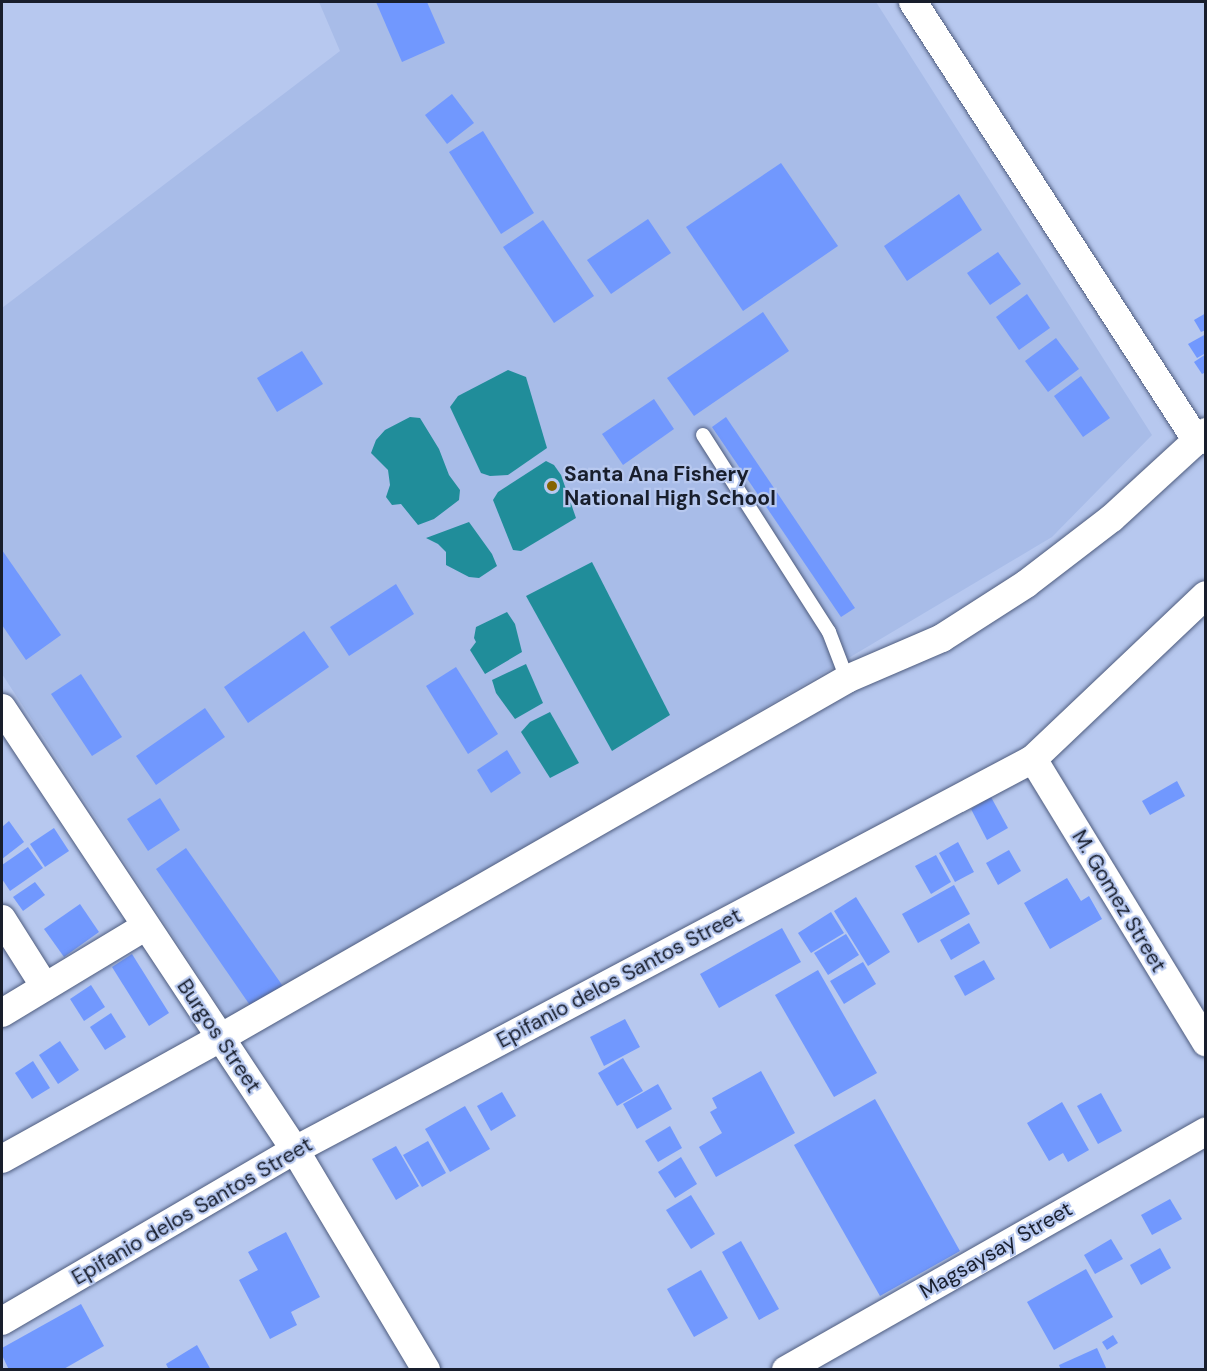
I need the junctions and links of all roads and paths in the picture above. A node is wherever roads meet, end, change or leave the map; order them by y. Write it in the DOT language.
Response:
graph roads {
  1 [pos="913,2"];
  2 [pos="703,435"];
  3 [pos="1201,436"];
  4 [pos="1206,596"];
  5 [pos="847,679"];
  6 [pos="2,708"];
  7 [pos="1033,759"];
  8 [pos="2,919"];
  9 [pos="146,926"];
  10 [pos="45,987"];
  11 [pos="2,1013"];
  12 [pos="220,1038"];
  13 [pos="1206,1042"];
  14 [pos="1206,1131"];
  15 [pos="295,1150"];
  16 [pos="2,1159"];
  17 [pos="2,1321"];
  18 [pos="426,1370"];
  19 [pos="786,1370"];
  1 -- 3 [label="street"];
  2 -- 5 [label="lane"];
  3 -- 5 [label="street"];
  4 -- 7 [label="street, Epifanio delos Santos Street"];
  5 -- 12 [label="street"];
  6 -- 9 [label="street, Burgos Street"];
  7 -- 13 [label="street, M. Gomez Street"];
  7 -- 15 [label="street, Epifanio delos Santos Street"];
  8 -- 10 [label="street"];
  9 -- 10 [label="street"];
  9 -- 12 [label="street, Burgos Street"];
  10 -- 11 [label="street"];
  12 -- 15 [label="street, Burgos Street"];
  12 -- 16 [label="street"];
  14 -- 19 [label="street, Magsaysay Street"];
  15 -- 17 [label="street, Epifanio delos Santos Street"];
  15 -- 18 [label="street, Burgos Street"];
}
